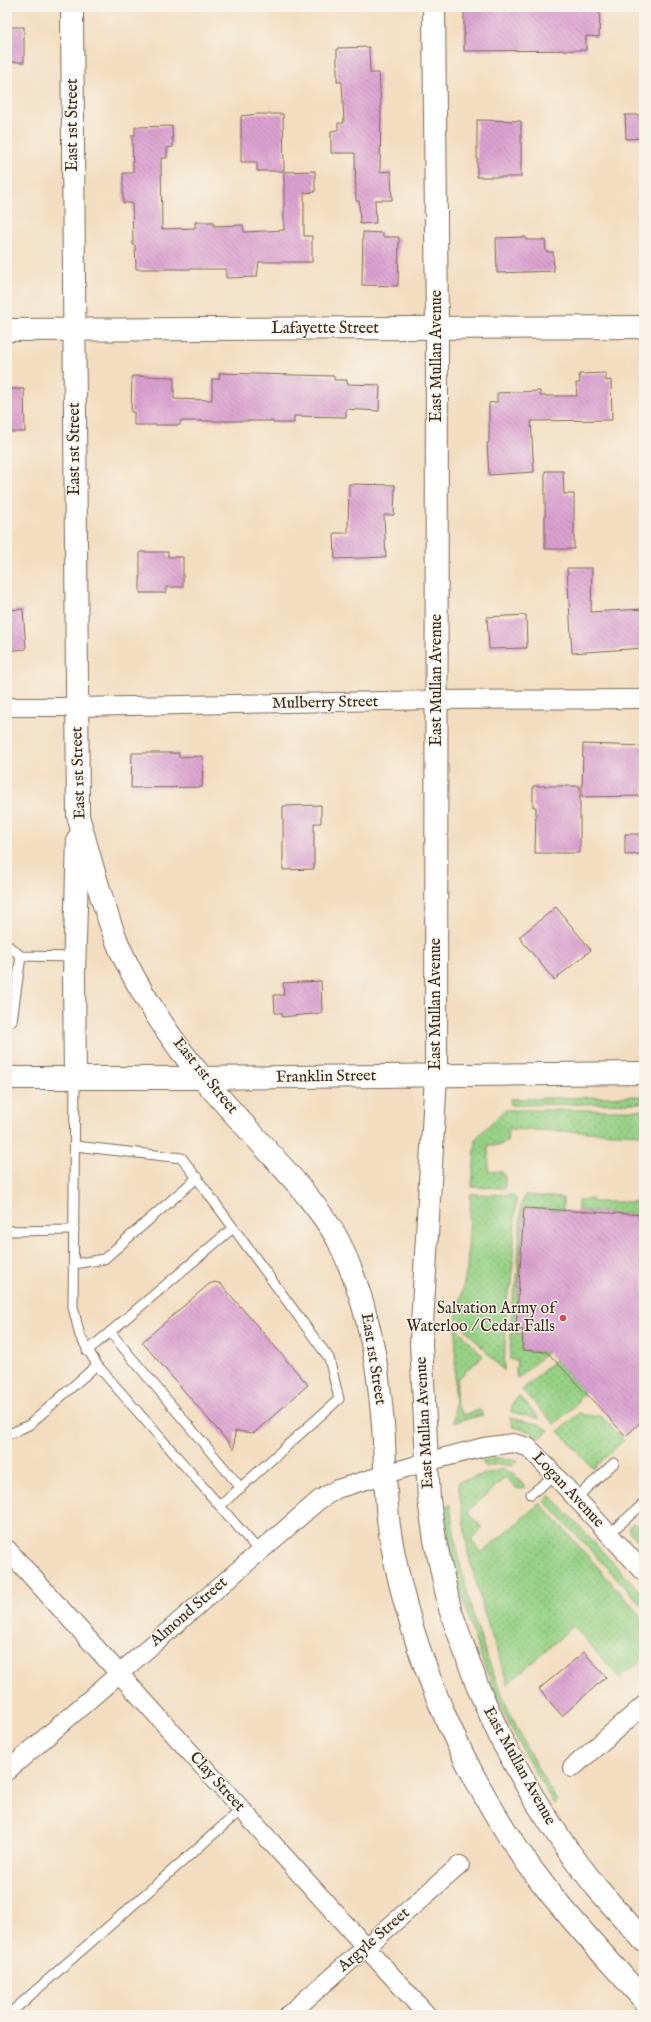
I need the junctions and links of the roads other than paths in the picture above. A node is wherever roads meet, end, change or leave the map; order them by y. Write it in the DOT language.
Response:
graph roads {
  1 [pos="72,7"];
  2 [pos="434,7"];
  3 [pos="644,327"];
  4 [pos="437,328"];
  5 [pos="7,330"];
  6 [pos="74,330"];
  7 [pos="437,700"];
  8 [pos="644,700"];
  9 [pos="7,707"];
  10 [pos="77,707"];
  11 [pos="78,816"];
  12 [pos="7,944"];
  13 [pos="21,956"];
  14 [pos="75,957"];
  15 [pos="7,1021"];
  16 [pos="644,1073"];
  17 [pos="436,1075"];
  18 [pos="7,1078"];
  19 [pos="203,1078"];
  20 [pos="75,1079"];
  21 [pos="75,1146"];
  22 [pos="198,1177"];
  23 [pos="233,1228"];
  24 [pos="74,1230"];
  25 [pos="7,1231"];
  26 [pos="74,1264"];
  27 [pos="110,1332"];
  28 [pos="87,1351"];
  29 [pos="97,1365"];
  30 [pos="7,1435"];
  31 [pos="426,1462"];
  32 [pos="614,1463"];
  33 [pos="555,1475"];
  34 [pos="385,1476"];
  35 [pos="241,1488"];
  36 [pos="531,1494"];
  37 [pos="576,1498"];
  38 [pos="644,1503"];
  39 [pos="220,1506"];
  40 [pos="608,1534"];
  41 [pos="7,1548"];
  42 [pos="259,1551"];
  43 [pos="644,1572"];
  44 [pos="119,1673"];
  45 [pos="644,1706"];
  46 [pos="572,1768"];
  47 [pos="7,1771"];
  48 [pos="242,1809"];
  49 [pos="460,1865"];
  50 [pos="644,1941"];
  51 [pos="366,1947"];
  52 [pos="644,2000"];
  53 [pos="8,2015"];
  54 [pos="288,2015"];
  55 [pos="427,2015"];
  1 -- 6 [label="main road, East 1st Street"];
  2 -- 4 [label="main road, East Mullan Avenue"];
  3 -- 4 [label="main road, Lafayette Street"];
  4 -- 6 [label="main road, Lafayette Street"];
  4 -- 7 [label="main road, East Mullan Avenue"];
  5 -- 6 [label="main road, Lafayette Street"];
  6 -- 10 [label="main road, East 1st Street"];
  7 -- 8 [label="street, Mulberry Street"];
  7 -- 10 [label="street, Mulberry Street"];
  7 -- 17 [label="main road, East Mullan Avenue"];
  9 -- 10 [label="street, Mulberry Street"];
  10 -- 11 [label="main road, East 1st Street"];
  11 -- 14 [label="main road"];
  11 -- 19 [label="main road, East 1st Street"];
  12 -- 13 [label="lane"];
  13 -- 14 [label="lane"];
  13 -- 15 [label="lane"];
  14 -- 20 [label="main road"];
  16 -- 17 [label="main road, Franklin Street"];
  17 -- 19 [label="main road, Franklin Street"];
  17 -- 31 [label="main road, East Mullan Avenue"];
  18 -- 20 [label="main road, Franklin Street"];
  19 -- 20 [label="main road, Franklin Street"];
  19 -- 34 [label="main road, East 1st Street"];
  20 -- 21 [label="lane"];
  21 -- 22 [label="lane"];
  21 -- 24 [label="lane"];
  22 -- 23 [label="lane"];
  22 -- 26 [label="lane"];
  23 -- 27 [label="lane"];
  23 -- 35 [label="lane"];
  24 -- 25 [label="lane"];
  24 -- 26 [label="lane"];
  26 -- 28 [label="lane"];
  27 -- 28 [label="lane"];
  27 -- 35 [label="lane"];
  28 -- 29 [label="lane"];
  29 -- 30 [label="lane"];
  29 -- 39 [label="lane"];
  31 -- 33 [label="street, Logan Avenue"];
  31 -- 34 [label="street, Logan Avenue"];
  31 -- 50 [label="main road, East Mullan Avenue"];
  32 -- 37 [label="lane"];
  33 -- 36 [label="lane"];
  33 -- 37 [label="street, Logan Avenue"];
  34 -- 42 [label="street, Almond Street"];
  34 -- 52 [label="main road"];
  35 -- 39 [label="lane"];
  37 -- 40 [label="street, Logan Avenue"];
  38 -- 40 [label="lane"];
  39 -- 42 [label="lane"];
  40 -- 43 [label="street, Logan Avenue"];
  41 -- 44 [label="street, Clay Street"];
  42 -- 44 [label="street, Almond Street"];
  44 -- 47 [label="street, Almond Street"];
  44 -- 48 [label="street, Clay Street"];
  45 -- 46 [label="street"];
  48 -- 51 [label="street, Clay Street"];
  48 -- 53 [label="lane"];
  49 -- 51 [label="street, Argyle Street"];
  51 -- 54 [label="street, Argyle Street"];
  51 -- 55 [label="street, Clay Street"];
}
